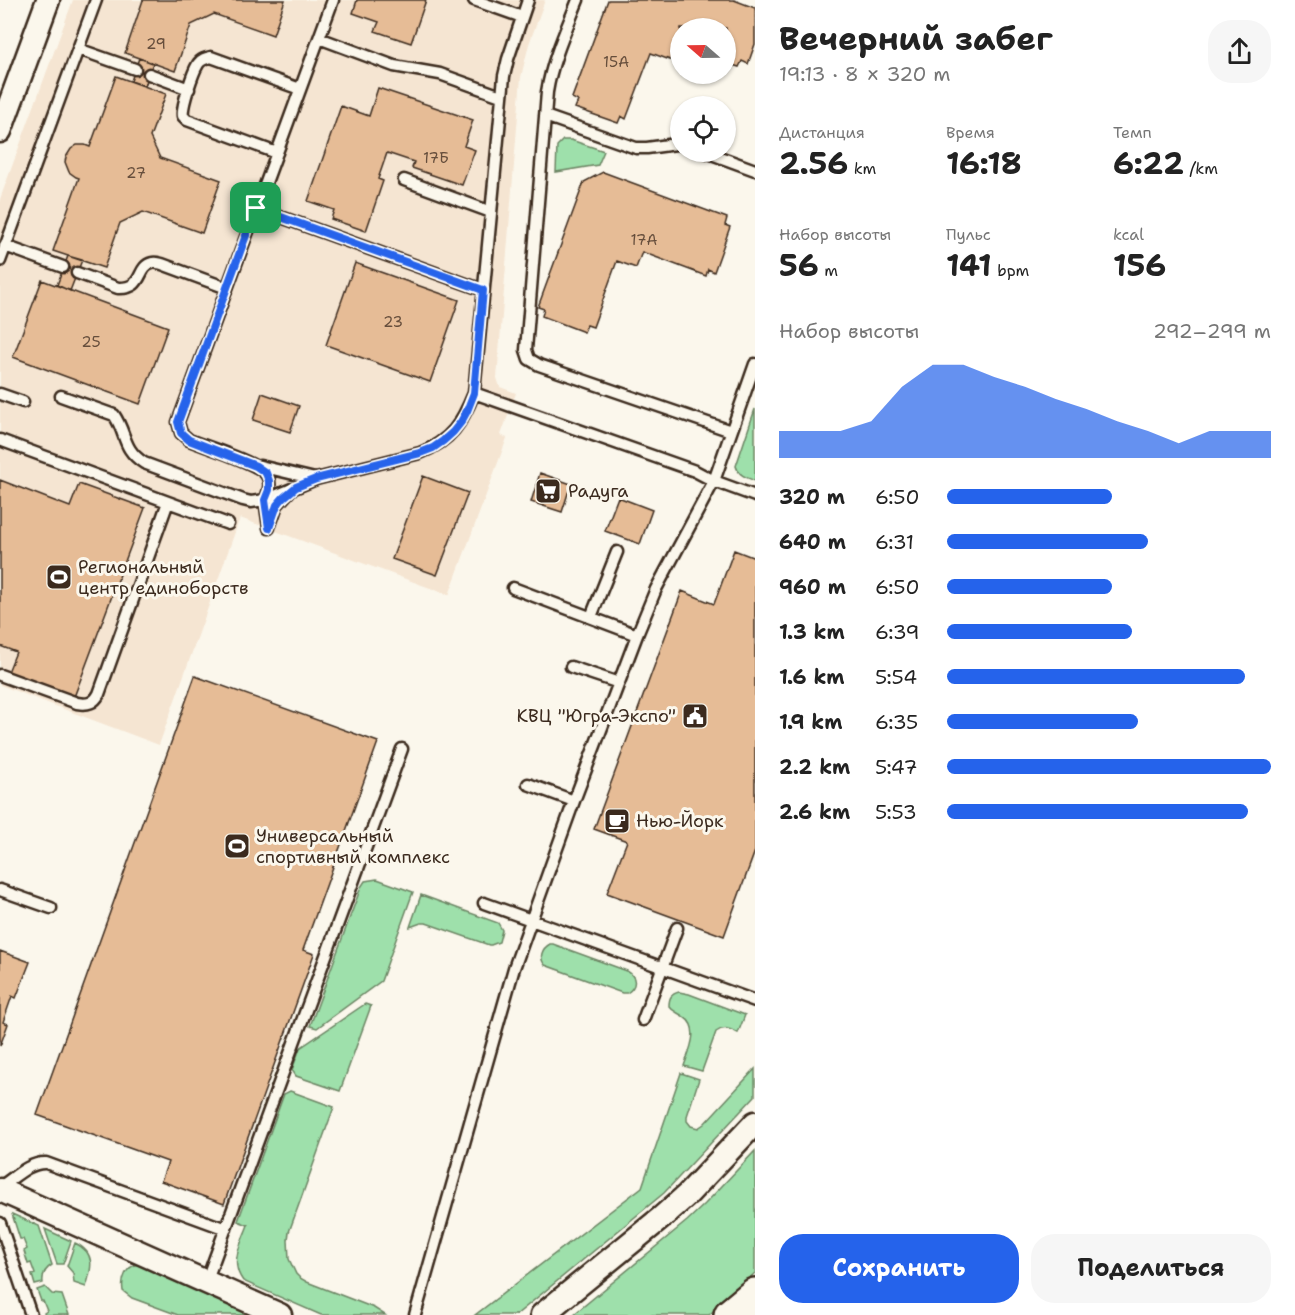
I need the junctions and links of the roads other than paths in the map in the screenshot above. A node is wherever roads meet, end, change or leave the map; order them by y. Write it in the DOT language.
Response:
graph roads {
  1 [pos="48,0"];
  2 [pos="96,0"];
  3 [pos="333,0"];
  4 [pos="474,0"];
  5 [pos="528,0"];
  6 [pos="578,0"];
  7 [pos="522,17"];
  8 [pos="319,38"];
  9 [pos="78,49"];
  10 [pos="135,69"];
  11 [pos="149,74"];
  12 [pos="189,89"];
  13 [pos="300,89"];
  14 [pos="501,96"];
  15 [pos="545,116"];
  16 [pos="0,131"];
  17 [pos="670,145"];
  18 [pos="277,153"];
  19 [pos="733,162"];
  20 [pos="755,170"];
  21 [pos="404,180"];
  22 [pos="256,208"];
  23 [pos="491,212"];
  24 [pos="5,246"];
  25 [pos="0,261"];
  26 [pos="63,267"];
  27 [pos="77,273"];
  28 [pos="227,288"];
  29 [pos="483,290"];
  30 [pos="755,364"];
  31 [pos="474,393"];
  32 [pos="0,394"];
  33 [pos="61,396"];
  34 [pos="23,402"];
  35 [pos="731,431"];
  36 [pos="0,440"];
  37 [pos="256,466"];
  38 [pos="316,479"];
  39 [pos="714,481"];
  40 [pos="296,487"];
  41 [pos="755,496"];
  42 [pos="265,500"];
  43 [pos="168,502"];
  44 [pos="228,524"];
  45 [pos="617,552"];
  46 [pos="513,588"];
  47 [pos="591,617"];
  48 [pos="637,635"];
  49 [pos="571,667"];
  50 [pos="0,675"];
  51 [pos="618,683"];
  52 [pos="402,749"];
  53 [pos="528,784"];
  54 [pos="574,801"];
  55 [pos="0,890"];
  56 [pos="484,903"];
  57 [pos="51,908"];
  58 [pos="531,920"];
  59 [pos="677,928"];
  60 [pos="662,967"];
  61 [pos="755,1001"];
  62 [pos="643,1020"];
  63 [pos="755,1123"];
  64 [pos="0,1189"];
  65 [pos="0,1223"];
  66 [pos="226,1228"];
  67 [pos="206,1282"];
  68 [pos="755,1295"];
  69 [pos="31,1315"];
  70 [pos="280,1315"];
  71 [pos="415,1315"];
  72 [pos="542,1315"];
  73 [pos="731,1315"];
  1 -- 16 [label="street"];
  2 -- 9 [label="lane"];
  3 -- 8 [label="lane"];
  4 -- 7 [label="lane"];
  5 -- 7 [label="lane"];
  6 -- 15 [label="lane"];
  7 -- 14 [label="lane"];
  8 -- 13 [label="lane"];
  8 -- 14 [label="lane"];
  9 -- 10 [label="lane"];
  9 -- 24 [label="lane"];
  11 -- 12 [label="lane"];
  12 -- 13 [label="lane"];
  12 -- 18 [label="lane"];
  13 -- 18 [label="lane"];
  14 -- 23 [label="lane"];
  15 -- 17 [label="lane"];
  15 -- 35 [label="lane"];
  18 -- 22 [label="lane"];
  19 -- 20 [label="lane"];
  21 -- 23 [label="lane"];
  22 -- 28 [label="lane"];
  22 -- 29 [label="lane"];
  23 -- 29 [label="lane"];
  24 -- 25 [label="lane"];
  24 -- 26 [label="lane"];
  27 -- 28 [label="lane"];
  28 -- 37 [label="lane"];
  29 -- 31 [label="lane"];
  30 -- 35 [label="lane"];
  31 -- 38 [label="lane"];
  31 -- 39 [label="lane"];
  32 -- 34 [label="lane"];
  33 -- 42 [label="lane"];
  35 -- 39 [label="lane"];
  36 -- 43 [label="lane"];
  37 -- 38 [label="lane"];
  37 -- 42 [label="lane"];
  38 -- 40 [label="lane"];
  39 -- 41 [label="lane"];
  39 -- 48 [label="lane"];
  40 -- 42 [label="lane"];
  40 -- 42 [label="lane"];
  43 -- 44 [label="lane"];
  43 -- 50 [label="lane"];
  45 -- 47 [label="lane"];
  46 -- 47 [label="lane"];
  47 -- 48 [label="lane"];
  48 -- 51 [label="lane"];
  49 -- 51 [label="lane"];
  51 -- 54 [label="lane"];
  52 -- 66 [label="lane"];
  53 -- 54 [label="lane"];
  54 -- 58 [label="lane"];
  55 -- 57 [label="lane"];
  56 -- 58 [label="lane"];
  58 -- 60 [label="lane"];
  58 -- 71 [label="lane"];
  59 -- 60 [label="lane"];
  60 -- 61 [label="lane"];
  60 -- 62 [label="lane"];
  63 -- 72 [label="street"];
  64 -- 66 [label="lane"];
  64 -- 67 [label="street"];
  65 -- 69 [label="lane"];
  66 -- 67 [label="lane"];
  67 -- 70 [label="street"];
  68 -- 73 [label="main road"];
}
